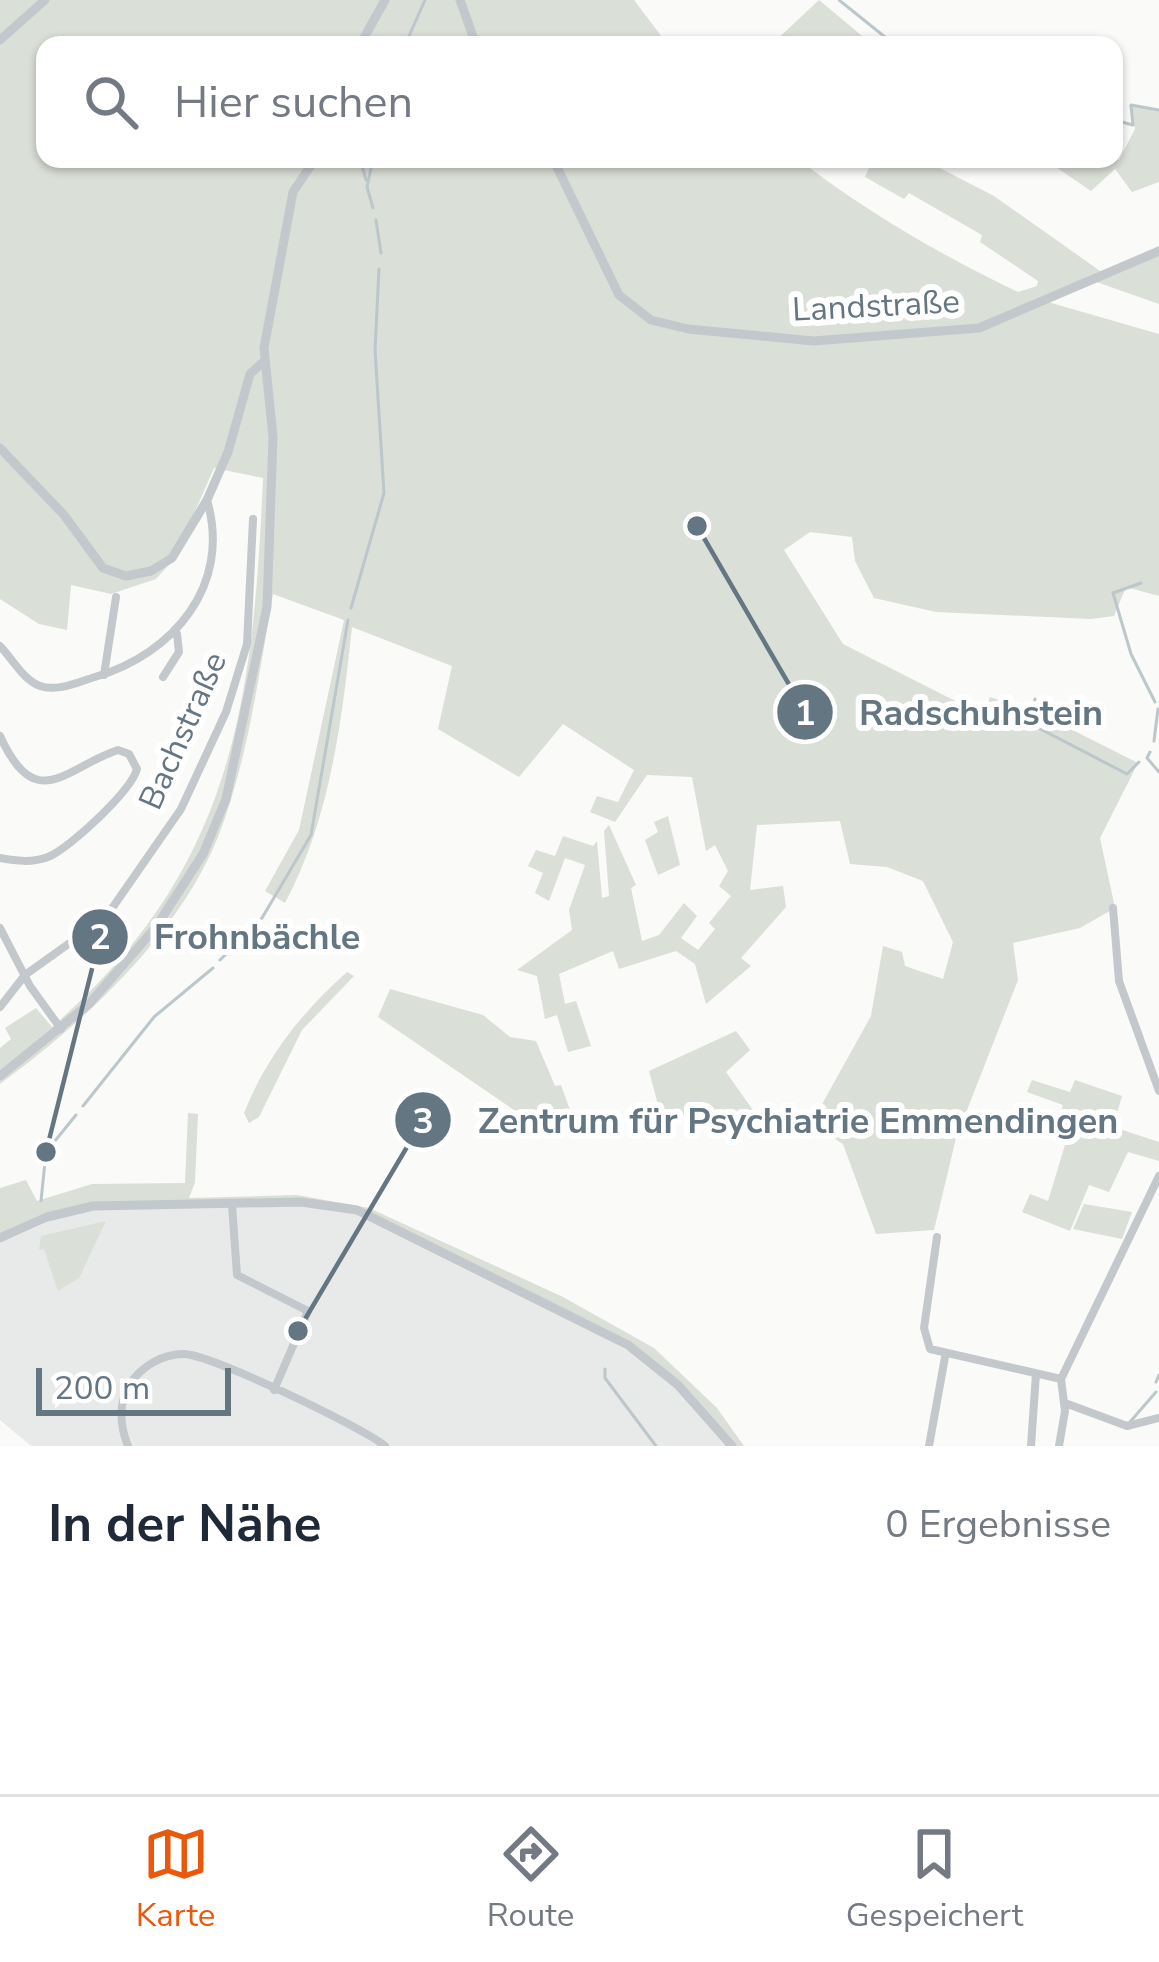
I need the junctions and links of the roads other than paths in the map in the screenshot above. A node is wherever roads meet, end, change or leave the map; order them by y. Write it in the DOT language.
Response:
graph roads {
  1 [pos="45,0"];
  2 [pos="385,0"];
  3 [pos="460,0"];
  4 [pos="365,36"];
  5 [pos="473,36"];
  6 [pos="0,40"];
  7 [pos="309,168"];
  8 [pos="557,168"];
  9 [pos="1159,251"];
  10 [pos="262,363"];
  11 [pos="0,448"];
  12 [pos="207,500"];
  13 [pos="253,519"];
  14 [pos="116,597"];
  15 [pos="177,634"];
  16 [pos="0,646"];
  17 [pos="104,675"];
  18 [pos="163,677"];
  19 [pos="0,736"];
  20 [pos="0,858"];
  21 [pos="1114,908"];
  22 [pos="0,928"];
  23 [pos="25,975"];
  24 [pos="0,1007"];
  25 [pos="61,1029"];
  26 [pos="0,1076"];
  27 [pos="1159,1091"];
  28 [pos="1159,1176"];
  29 [pos="232,1205"];
  30 [pos="0,1238"];
  31 [pos="937,1238"];
  32 [pos="945,1357"];
  33 [pos="1036,1374"];
  34 [pos="1061,1379"];
  35 [pos="274,1390"];
  36 [pos="1064,1407"];
  37 [pos="1159,1418"];
  38 [pos="128,1446"];
  39 [pos="385,1446"];
  40 [pos="731,1446"];
  41 [pos="929,1446"];
  42 [pos="1031,1446"];
  43 [pos="1059,1446"];
  1 -- 6 [label="street"];
  2 -- 4 [label="street"];
  3 -- 5 [label="street"];
  7 -- 10 [label="street"];
  8 -- 9 [label="street, Landstraße"];
  10 -- 12 [label="street"];
  10 -- 25 [label="street"];
  11 -- 12 [label="street"];
  12 -- 15 [label="street"];
  13 -- 23 [label="street, Bachstraße"];
  14 -- 17 [label="street"];
  15 -- 17 [label="street"];
  15 -- 18 [label="street"];
  16 -- 17 [label="street"];
  19 -- 20 [label="street"];
  21 -- 27 [label="street"];
  22 -- 23 [label="street"];
  23 -- 24 [label="street, Bachstraße"];
  23 -- 25 [label="street"];
  25 -- 26 [label="street"];
  28 -- 34 [label="street"];
  29 -- 30 [label="street"];
  29 -- 35 [label="street"];
  29 -- 40 [label="street"];
  31 -- 32 [label="street"];
  32 -- 33 [label="street"];
  32 -- 41 [label="street"];
  33 -- 34 [label="street"];
  33 -- 42 [label="street"];
  34 -- 36 [label="street"];
  35 -- 38 [label="street"];
  35 -- 39 [label="street"];
  36 -- 37 [label="street"];
  36 -- 43 [label="street"];
}
